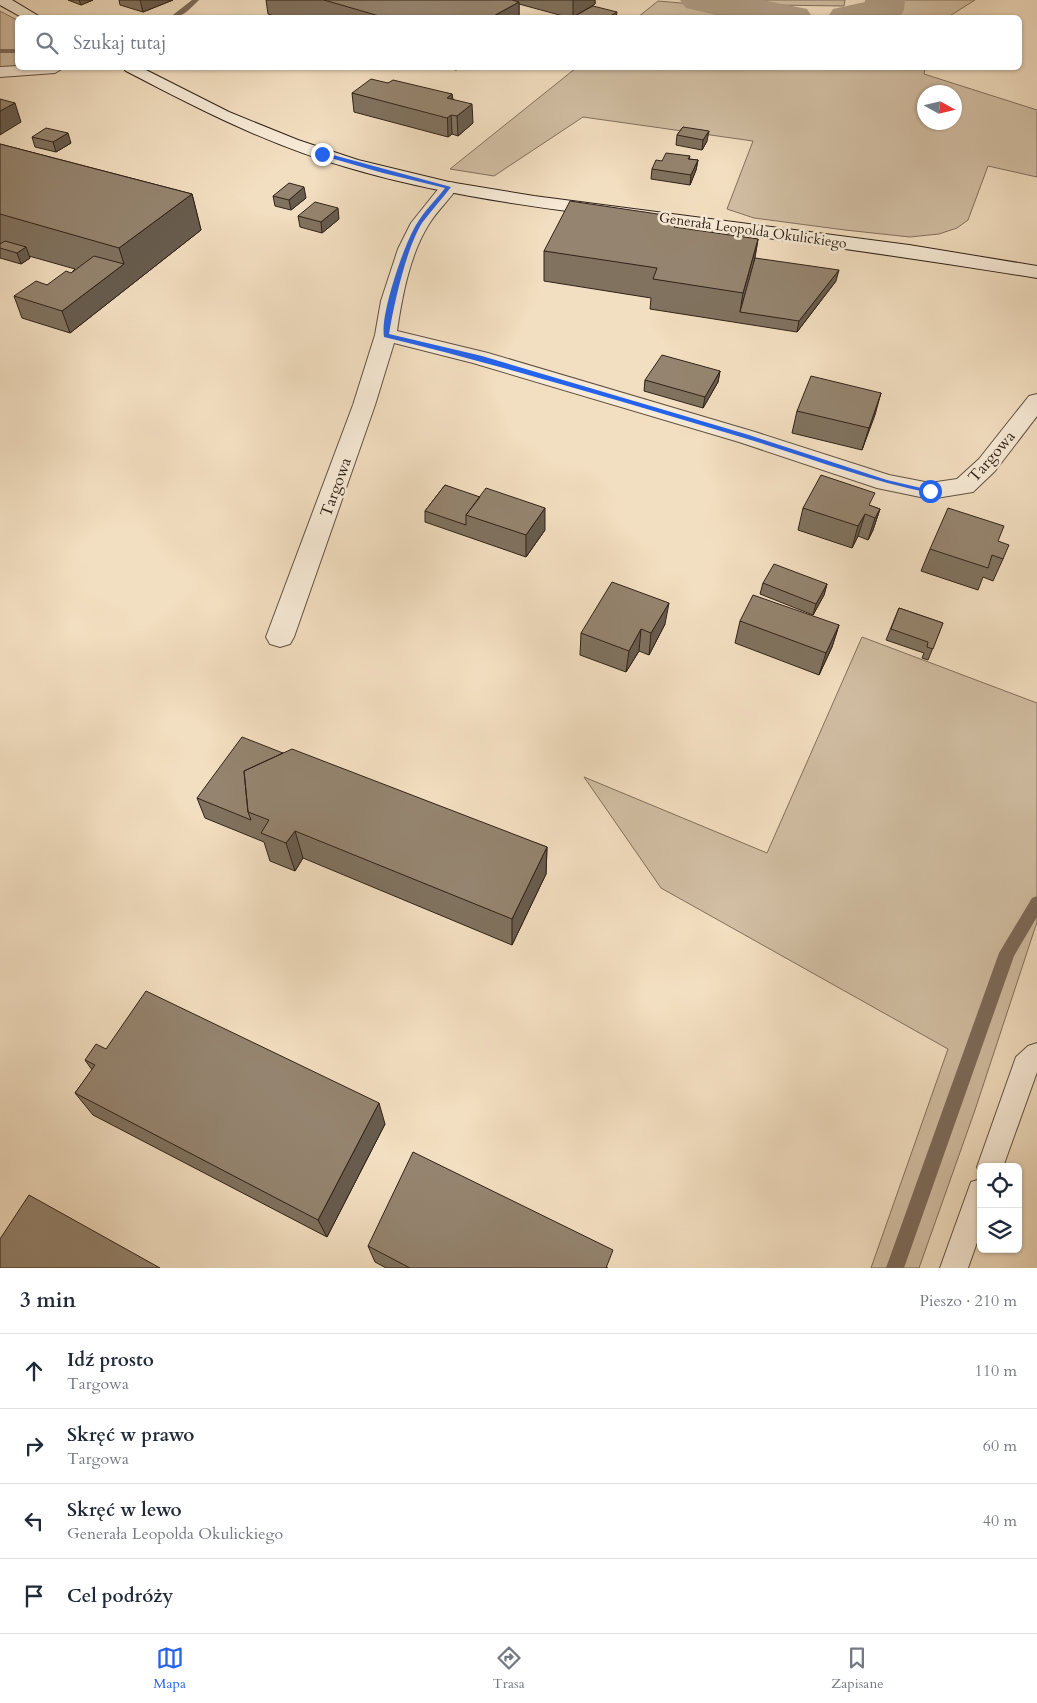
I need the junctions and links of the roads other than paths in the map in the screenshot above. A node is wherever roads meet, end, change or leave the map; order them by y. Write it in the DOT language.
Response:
graph roads {
  1 [pos="1,0"];
  2 [pos="28,15"];
  3 [pos="28,70"];
  4 [pos="136,70"];
  5 [pos="0,72"];
  6 [pos="449,187"];
  7 [pos="1037,272"];
  8 [pos="386,335"];
  9 [pos="1037,402"];
  10 [pos="280,637"];
  11 [pos="1037,1055"];
  12 [pos="991,1163"];
  13 [pos="977,1203"];
  14 [pos="954,1268"];
  1 -- 2 [label="street"];
  3 -- 5 [label="street"];
  4 -- 6 [label="street, Generała Leopolda Okulickiego"];
  6 -- 7 [label="street, Generała Leopolda Okulickiego"];
  6 -- 8 [label="street, Targowa"];
  8 -- 9 [label="street, Targowa"];
  8 -- 10 [label="street, Targowa"];
  11 -- 12 [label="lane"];
  13 -- 14 [label="lane"];
}
